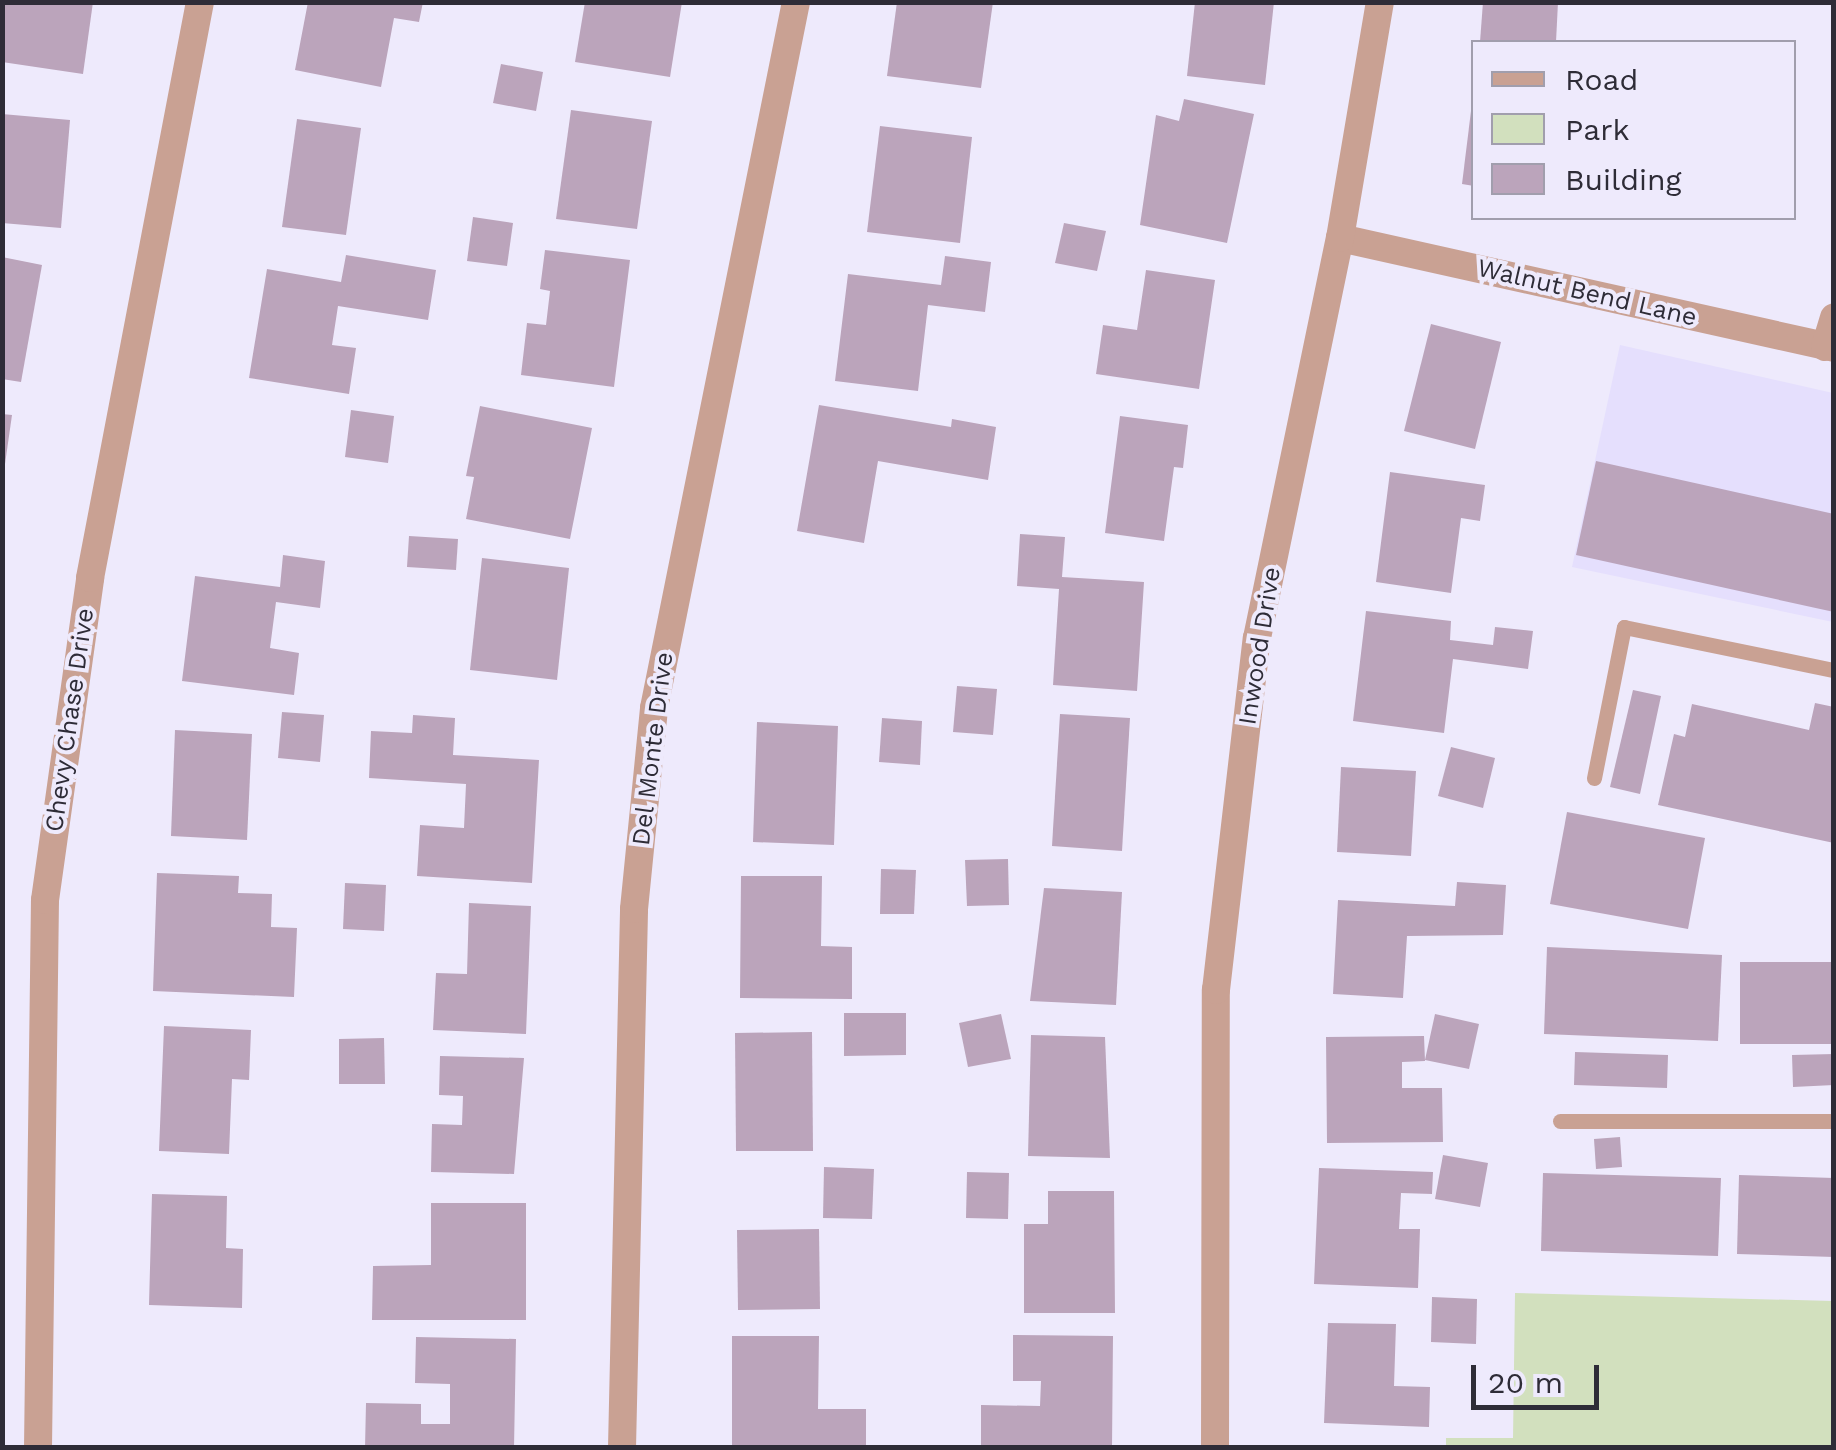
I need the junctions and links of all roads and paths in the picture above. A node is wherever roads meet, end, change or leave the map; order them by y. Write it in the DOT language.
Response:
graph roads {
  1 [pos="200,2"];
  2 [pos="796,2"];
  3 [pos="1380,2"];
  4 [pos="1340,238"];
  5 [pos="1834,317"];
  6 [pos="1830,347"];
  7 [pos="1834,670"];
  8 [pos="1594,778"];
  9 [pos="1560,1121"];
  10 [pos="1834,1121"];
  11 [pos="38,1448"];
  12 [pos="622,1448"];
  13 [pos="1214,1448"];
  1 -- 11 [label="street, Chevy Chase Drive"];
  2 -- 12 [label="street, Del Monte Drive"];
  3 -- 4 [label="street, Inwood Drive"];
  4 -- 6 [label="street, Walnut Bend Lane"];
  4 -- 13 [label="street, Inwood Drive"];
  5 -- 6 [label="street"];
  7 -- 8 [label="lane"];
  9 -- 10 [label="lane"];
}
